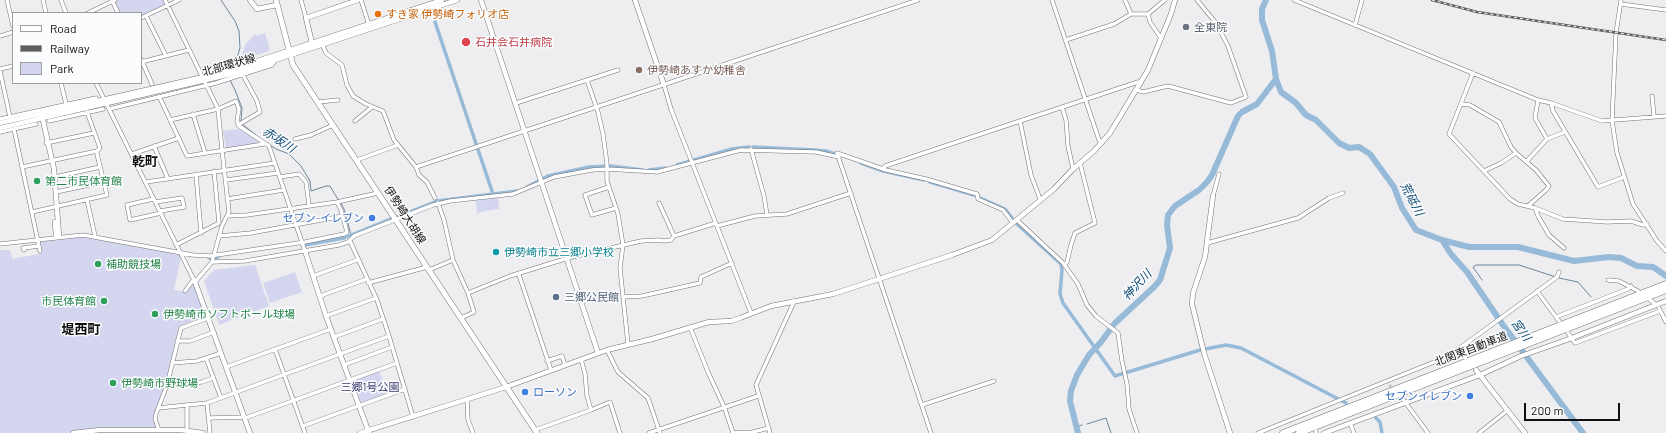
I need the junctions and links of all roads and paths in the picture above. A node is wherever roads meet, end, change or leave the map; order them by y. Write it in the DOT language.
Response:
graph roads {
  1 [pos="7,0"];
  2 [pos="43,0"];
  3 [pos="61,0"];
  4 [pos="113,0"];
  5 [pos="165,0"];
  6 [pos="179,0"];
  7 [pos="250,0"];
  8 [pos="301,0"];
  9 [pos="360,0"];
  10 [pos="442,0"];
  11 [pos="457,0"];
  12 [pos="481,0"];
  13 [pos="635,0"];
  14 [pos="918,0"];
  15 [pos="1052,0"];
  16 [pos="1125,0"];
  17 [pos="1164,0"];
  18 [pos="1175,0"];
  19 [pos="1197,0"];
  20 [pos="1294,0"];
  21 [pos="1362,0"];
  22 [pos="276,2"];
  23 [pos="1621,2"];
  24 [pos="168,6"];
  25 [pos="1666,10"];
  26 [pos="46,12"];
  27 [pos="66,12"];
  28 [pos="92,12"];
  29 [pos="118,12"];
  30 [pos="1131,14"];
  31 [pos="1148,14"];
  32 [pos="146,16"];
  33 [pos="142,18"];
  34 [pos="306,18"];
  35 [pos="12,22"];
  36 [pos="369,25"];
  37 [pos="1355,25"];
  38 [pos="12,32"];
  39 [pos="0,36"];
  40 [pos="1161,38"];
  41 [pos="1066,40"];
  42 [pos="312,43"];
  43 [pos="322,44"];
  44 [pos="189,50"];
  45 [pos="290,53"];
  46 [pos="166,56"];
  47 [pos="142,61"];
  48 [pos="275,61"];
  49 [pos="142,63"];
  50 [pos="12,66"];
  51 [pos="0,70"];
  52 [pos="618,70"];
  53 [pos="1473,73"];
  54 [pos="243,75"];
  55 [pos="1,77"];
  56 [pos="587,80"];
  57 [pos="204,81"];
  58 [pos="1141,83"];
  59 [pos="61,84"];
  60 [pos="97,84"];
  61 [pos="152,84"];
  62 [pos="664,85"];
  63 [pos="1137,90"];
  64 [pos="159,96"];
  65 [pos="1652,96"];
  66 [pos="96,98"];
  67 [pos="1085,99"];
  68 [pos="338,100"];
  69 [pos="1538,100"];
  70 [pos="318,102"];
  71 [pos="1551,103"];
  72 [pos="68,104"];
  73 [pos="107,104"];
  74 [pos="516,104"];
  75 [pos="1461,104"];
  76 [pos="58,106"];
  77 [pos="76,106"];
  78 [pos="98,106"];
  79 [pos="372,107"];
  80 [pos="1062,107"];
  81 [pos="218,108"];
  82 [pos="596,108"];
  83 [pos="103,109"];
  84 [pos="89,112"];
  85 [pos="53,113"];
  86 [pos="193,114"];
  87 [pos="11,116"];
  88 [pos="1654,116"];
  89 [pos="1666,116"];
  90 [pos="41,117"];
  91 [pos="62,118"];
  92 [pos="0,119"];
  93 [pos="18,119"];
  94 [pos="170,120"];
  95 [pos="49,121"];
  96 [pos="355,121"];
  97 [pos="1020,121"];
  98 [pos="1612,121"];
  99 [pos="0,122"];
  100 [pos="27,122"];
  101 [pos="36,124"];
  102 [pos="238,125"];
  103 [pos="333,125"];
  104 [pos="21,127"];
  105 [pos="0,128"];
  106 [pos="14,129"];
  107 [pos="525,131"];
  108 [pos="0,132"];
  109 [pos="1565,132"];
  110 [pos="94,133"];
  111 [pos="179,138"];
  112 [pos="295,139"];
  113 [pos="1547,139"];
  114 [pos="47,143"];
  115 [pos="1102,143"];
  116 [pos="264,144"];
  117 [pos="398,145"];
  118 [pos="154,146"];
  119 [pos="751,149"];
  120 [pos="222,150"];
  121 [pos="97,151"];
  122 [pos="205,153"];
  123 [pos="1516,153"];
  124 [pos="132,154"];
  125 [pos="838,156"];
  126 [pos="357,160"];
  127 [pos="51,161"];
  128 [pos="1527,161"];
  129 [pos="275,163"];
  130 [pos="692,163"];
  131 [pos="1080,163"];
  132 [pos="22,167"];
  133 [pos="100,167"];
  134 [pos="416,167"];
  135 [pos="607,169"];
  136 [pos="883,169"];
  137 [pos="1073,169"];
  138 [pos="225,170"];
  139 [pos="214,171"];
  140 [pos="1484,171"];
  141 [pos="196,174"];
  142 [pos="1220,174"];
  143 [pos="279,175"];
  144 [pos="1624,176"];
  145 [pos="55,177"];
  146 [pos="168,179"];
  147 [pos="226,180"];
  148 [pos="541,180"];
  149 [pos="104,182"];
  150 [pos="146,182"];
  151 [pos="609,187"];
  152 [pos="284,190"];
  153 [pos="56,192"];
  154 [pos="378,193"];
  155 [pos="851,193"];
  156 [pos="1343,193"];
  157 [pos="1213,196"];
  158 [pos="435,198"];
  159 [pos="228,199"];
  160 [pos="1040,199"];
  161 [pos="86,200"];
  162 [pos="154,200"];
  163 [pos="337,202"];
  164 [pos="438,203"];
  165 [pos="659,203"];
  166 [pos="309,205"];
  167 [pos="56,206"];
  168 [pos="1528,206"];
  169 [pos="290,208"];
  170 [pos="616,208"];
  171 [pos="1535,208"];
  172 [pos="32,212"];
  173 [pos="160,212"];
  174 [pos="767,215"];
  175 [pos="227,216"];
  176 [pos="343,216"];
  177 [pos="396,220"];
  178 [pos="1015,222"];
  179 [pos="1647,224"];
  180 [pos="716,225"];
  181 [pos="296,226"];
  182 [pos="201,232"];
  183 [pos="57,236"];
  184 [pos="95,236"];
  185 [pos="219,236"];
  186 [pos="674,236"];
  187 [pos="37,239"];
  188 [pos="350,241"];
  189 [pos="302,243"];
  190 [pos="1207,243"];
  191 [pos="0,244"];
  192 [pos="176,245"];
  193 [pos="623,245"];
  194 [pos="39,246"];
  195 [pos="1564,248"];
  196 [pos="24,250"];
  197 [pos="40,251"];
  198 [pos="305,251"];
  199 [pos="1666,251"];
  200 [pos="180,252"];
  201 [pos="214,255"];
  202 [pos="567,259"];
  203 [pos="357,260"];
  204 [pos="453,260"];
  205 [pos="212,262"];
  206 [pos="732,263"];
  207 [pos="1064,265"];
  208 [pos="428,269"];
  209 [pos="1559,272"];
  210 [pos="518,275"];
  211 [pos="313,276"];
  212 [pos="880,279"];
  213 [pos="195,280"];
  214 [pos="1608,280"];
  215 [pos="367,281"];
  216 [pos="1666,284"];
  217 [pos="1631,286"];
  218 [pos="1666,290"];
  219 [pos="185,291"];
  220 [pos="1638,291"];
  221 [pos="468,292"];
  222 [pos="1537,292"];
  223 [pos="320,296"];
  224 [pos="1650,296"];
  225 [pos="623,297"];
  226 [pos="376,298"];
  227 [pos="794,301"];
  228 [pos="1666,301"];
  229 [pos="1654,303"];
  230 [pos="750,313"];
  231 [pos="326,316"];
  232 [pos="1556,317"];
  233 [pos="208,318"];
  234 [pos="461,318"];
  235 [pos="383,320"];
  236 [pos="1559,321"];
  237 [pos="1666,322"];
  238 [pos="690,327"];
  239 [pos="331,328"];
  240 [pos="214,332"];
  241 [pos="1568,333"];
  242 [pos="389,336"];
  243 [pos="334,337"];
  244 [pos="1572,338"];
  245 [pos="177,341"];
  246 [pos="628,344"];
  247 [pos="392,347"];
  248 [pos="1510,348"];
  249 [pos="275,349"];
  250 [pos="1460,349"];
  251 [pos="606,350"];
  252 [pos="221,352"];
  253 [pos="598,352"];
  254 [pos="340,354"];
  255 [pos="1466,357"];
  256 [pos="206,358"];
  257 [pos="581,359"];
  258 [pos="547,361"];
  259 [pos="172,363"];
  260 [pos="397,363"];
  261 [pos="344,364"];
  262 [pos="565,365"];
  263 [pos="226,367"];
  264 [pos="550,370"];
  265 [pos="1476,370"];
  266 [pos="284,375"];
  267 [pos="1480,376"];
  268 [pos="213,378"];
  269 [pos="350,380"];
  270 [pos="994,381"];
  271 [pos="1385,381"];
  272 [pos="166,385"];
  273 [pos="1389,385"];
  274 [pos="506,387"];
  275 [pos="405,389"];
  276 [pos="236,392"];
  277 [pos="758,396"];
  278 [pos="221,398"];
  279 [pos="468,399"];
  280 [pos="1403,400"];
  281 [pos="293,401"];
  282 [pos="207,403"];
  283 [pos="187,405"];
  284 [pos="359,405"];
  285 [pos="922,405"];
  286 [pos="158,408"];
  287 [pos="725,408"];
  288 [pos="591,410"];
  289 [pos="1508,410"];
  290 [pos="1313,412"];
  291 [pos="1314,416"];
  292 [pos="413,417"];
  293 [pos="209,418"];
  294 [pos="245,418"];
  295 [pos="1350,423"];
  296 [pos="303,426"];
  297 [pos="769,428"];
  298 [pos="100,431"];
  299 [pos="162,431"];
  300 [pos="187,431"];
  301 [pos="659,431"];
  302 [pos="762,431"];
  303 [pos="369,432"];
  304 [pos="536,432"];
  305 [pos="73,433"];
  306 [pos="202,433"];
  307 [pos="210,433"];
  308 [pos="250,433"];
  309 [pos="305,433"];
  310 [pos="360,433"];
  311 [pos="473,433"];
  312 [pos="620,433"];
  313 [pos="650,433"];
  314 [pos="733,433"];
  315 [pos="770,433"];
  316 [pos="929,433"];
  317 [pos="1137,433"];
  318 [pos="1230,433"];
  319 [pos="1258,433"];
  320 [pos="1284,433"];
  321 [pos="1299,433"];
  322 [pos="1324,433"];
  323 [pos="1354,433"];
  324 [pos="1428,433"];
  325 [pos="1479,433"];
  326 [pos="1525,433"];
  1 -- 35 [label="street"];
  2 -- 26 [label="street"];
  3 -- 27 [label="street"];
  4 -- 28 [label="street"];
  4 -- 29 [label="street"];
  5 -- 24 [label="street"];
  6 -- 24 [label="street"];
  7 -- 22 [label="street"];
  8 -- 34 [label="street"];
  9 -- 34 [label="street"];
  9 -- 36 [label="street"];
  10 -- 36 [label="street, 北部環状線"];
  11 -- 43 [label="street, 北部環状線"];
  12 -- 74 [label="street"];
  13 -- 62 [label="street"];
  14 -- 62 [label="street"];
  15 -- 41 [label="street"];
  16 -- 30 [label="street"];
  17 -- 31 [label="street"];
  18 -- 40 [label="street"];
  19 -- 63 [label="street"];
  20 -- 37 [label="street"];
  21 -- 37 [label="street"];
  22 -- 45 [label="main road, 伊勢崎大胡線"];
  23 -- 25 [label="street"];
  23 -- 98 [label="street"];
  24 -- 32 [label="street"];
  24 -- 44 [label="street"];
  30 -- 31 [label="street"];
  30 -- 41 [label="street"];
  31 -- 40 [label="street"];
  32 -- 33 [label="street"];
  32 -- 46 [label="street"];
  34 -- 42 [label="street"];
  36 -- 42 [label="street, 北部環状線"];
  37 -- 53 [label="street"];
  38 -- 39 [label="street"];
  40 -- 58 [label="street"];
  41 -- 67 [label="street"];
  42 -- 45 [label="street, 北部環状線"];
  43 -- 45 [label="street, 北部環状線"];
  43 -- 79 [label="street"];
  44 -- 46 [label="street"];
  44 -- 57 [label="street"];
  45 -- 48 [label="street, 北部環状線"];
  45 -- 57 [label="street, 北部環状線"];
  45 -- 70 [label="main road, 伊勢崎大胡線"];
  46 -- 47 [label="street"];
  48 -- 54 [label="street"];
  48 -- 57 [label="street, 北部環状線"];
  49 -- 61 [label="street"];
  50 -- 51 [label="street"];
  51 -- 55 [label="street"];
  52 -- 56 [label="street"];
  53 -- 69 [label="street"];
  53 -- 75 [label="street"];
  54 -- 57 [label="street"];
  54 -- 102 [label="street"];
  55 -- 87 [label="street"];
  56 -- 74 [label="street"];
  56 -- 82 [label="street"];
  57 -- 64 [label="street"];
  57 -- 73 [label="street, 北部環状線"];
  57 -- 81 [label="street"];
  58 -- 63 [label="street"];
  58 -- 67 [label="street"];
  59 -- 72 [label="street"];
  60 -- 73 [label="street"];
  62 -- 82 [label="street"];
  62 -- 130 [label="street"];
  63 -- 115 [label="street"];
  64 -- 73 [label="street"];
  64 -- 94 [label="street"];
  65 -- 88 [label="street"];
  66 -- 72 [label="street"];
  67 -- 80 [label="street"];
  67 -- 115 [label="street"];
  68 -- 70 [label="street"];
  69 -- 71 [label="street"];
  69 -- 113 [label="street"];
  70 -- 103 [label="main road, 伊勢崎大胡線"];
  71 -- 98 [label="street"];
  71 -- 109 [label="street"];
  72 -- 76 [label="street"];
  72 -- 77 [label="street"];
  73 -- 77 [label="street, 北部環状線"];
  73 -- 78 [label="street, 北部環状線"];
  73 -- 124 [label="street"];
  74 -- 107 [label="street"];
  75 -- 123 [label="street"];
  75 -- 140 [label="street"];
  76 -- 85 [label="street"];
  76 -- 87 [label="street"];
  77 -- 85 [label="street, 北部環状線"];
  78 -- 84 [label="street"];
  78 -- 85 [label="street, 北部環状線"];
  79 -- 96 [label="street"];
  79 -- 117 [label="street"];
  80 -- 97 [label="street"];
  80 -- 137 [label="street"];
  81 -- 86 [label="street"];
  81 -- 102 [label="street"];
  81 -- 120 [label="street"];
  82 -- 107 [label="street"];
  82 -- 135 [label="street"];
  83 -- 84 [label="street"];
  84 -- 91 [label="street"];
  84 -- 110 [label="street"];
  85 -- 90 [label="street, 北部環状線"];
  85 -- 91 [label="street"];
  86 -- 94 [label="street"];
  86 -- 122 [label="street"];
  87 -- 92 [label="street"];
  87 -- 93 [label="street"];
  88 -- 89 [label="street"];
  88 -- 98 [label="street"];
  90 -- 93 [label="street, 北部環状線"];
  90 -- 100 [label="street, 北部環状線"];
  90 -- 114 [label="street"];
  91 -- 95 [label="street"];
  93 -- 99 [label="street, 北部環状線"];
  94 -- 111 [label="street"];
  97 -- 136 [label="street"];
  97 -- 160 [label="street"];
  98 -- 144 [label="street"];
  100 -- 104 [label="street"];
  100 -- 105 [label="street, 北部環状線"];
  101 -- 104 [label="street"];
  102 -- 116 [label="street"];
  103 -- 112 [label="street"];
  103 -- 126 [label="main road, 伊勢崎大胡線"];
  104 -- 106 [label="street"];
  106 -- 108 [label="street"];
  106 -- 132 [label="street"];
  107 -- 134 [label="street"];
  107 -- 148 [label="street"];
  109 -- 113 [label="street"];
  109 -- 144 [label="street"];
  110 -- 114 [label="street"];
  110 -- 121 [label="street"];
  111 -- 118 [label="street"];
  111 -- 122 [label="street"];
  113 -- 128 [label="street"];
  114 -- 127 [label="street"];
  115 -- 131 [label="street"];
  116 -- 120 [label="street"];
  116 -- 129 [label="street"];
  117 -- 126 [label="street"];
  117 -- 134 [label="street"];
  118 -- 124 [label="street"];
  118 -- 146 [label="street"];
  119 -- 125 [label="street"];
  119 -- 130 [label="street"];
  119 -- 174 [label="street"];
  120 -- 122 [label="street"];
  120 -- 138 [label="street"];
  121 -- 127 [label="street"];
  121 -- 133 [label="street"];
  123 -- 128 [label="street"];
  123 -- 140 [label="street"];
  124 -- 150 [label="street"];
  125 -- 136 [label="street"];
  125 -- 155 [label="street"];
  126 -- 154 [label="main road, 伊勢崎大胡線"];
  127 -- 132 [label="street"];
  127 -- 145 [label="street"];
  127 -- 167 [label="street"];
  128 -- 168 [label="street"];
  129 -- 138 [label="street"];
  129 -- 143 [label="street"];
  130 -- 135 [label="street"];
  130 -- 180 [label="street"];
  131 -- 137 [label="street"];
  131 -- 207 [label="street"];
  132 -- 172 [label="street"];
  133 -- 145 [label="street"];
  133 -- 149 [label="street"];
  134 -- 158 [label="street"];
  135 -- 148 [label="street"];
  135 -- 151 [label="street"];
  136 -- 178 [label="street"];
  137 -- 160 [label="street"];
  138 -- 139 [label="street"];
  138 -- 147 [label="street"];
  139 -- 141 [label="street"];
  139 -- 182 [label="street"];
  140 -- 168 [label="street"];
  141 -- 146 [label="street"];
  141 -- 182 [label="street"];
  142 -- 157 [label="street"];
  143 -- 147 [label="street"];
  143 -- 152 [label="street"];
  143 -- 166 [label="street"];
  144 -- 179 [label="street"];
  145 -- 153 [label="street"];
  146 -- 150 [label="street"];
  147 -- 159 [label="street"];
  148 -- 164 [label="street"];
  148 -- 202 [label="street"];
  149 -- 153 [label="street"];
  149 -- 161 [label="street"];
  150 -- 162 [label="street"];
  151 -- 170 [label="street"];
  151 -- 170 [label="street"];
  152 -- 159 [label="street"];
  152 -- 169 [label="street"];
  153 -- 167 [label="street"];
  154 -- 163 [label="street"];
  154 -- 177 [label="main road, 伊勢崎大胡線"];
  155 -- 174 [label="street"];
  155 -- 212 [label="street"];
  156 -- 190 [label="street"];
  157 -- 190 [label="street"];
  159 -- 175 [label="street"];
  160 -- 178 [label="street"];
  161 -- 167 [label="street"];
  161 -- 184 [label="street"];
  162 -- 173 [label="street"];
  162 -- 173 [label="street"];
  162 -- 173 [label="street"];
  163 -- 166 [label="street"];
  163 -- 176 [label="street"];
  164 -- 177 [label="street"];
  164 -- 204 [label="street"];
  165 -- 186 [label="street"];
  166 -- 169 [label="street"];
  167 -- 172 [label="street"];
  167 -- 183 [label="street"];
  168 -- 171 [label="street"];
  169 -- 175 [label="street"];
  169 -- 181 [label="street"];
  170 -- 193 [label="street"];
  171 -- 179 [label="street"];
  171 -- 195 [label="street"];
  172 -- 187 [label="street"];
  173 -- 192 [label="street"];
  174 -- 180 [label="street"];
  175 -- 185 [label="street"];
  176 -- 181 [label="street"];
  176 -- 189 [label="street"];
  177 -- 188 [label="street"];
  177 -- 208 [label="main road, 伊勢崎大胡線"];
  178 -- 207 [label="street"];
  178 -- 212 [label="street"];
  179 -- 199 [label="street"];
  180 -- 186 [label="street"];
  180 -- 206 [label="street"];
  181 -- 185 [label="street"];
  181 -- 189 [label="street"];
  182 -- 192 [label="street"];
  183 -- 184 [label="street"];
  183 -- 187 [label="street"];
  184 -- 200 [label="street"];
  185 -- 201 [label="street"];
  186 -- 193 [label="street"];
  187 -- 191 [label="street"];
  187 -- 194 [label="street"];
  188 -- 198 [label="street"];
  188 -- 203 [label="street"];
  189 -- 198 [label="street"];
  189 -- 201 [label="street"];
  190 -- 318 [label="street"];
  192 -- 200 [label="street"];
  193 -- 202 [label="street"];
  193 -- 225 [label="street"];
  194 -- 196 [label="street"];
  194 -- 197 [label="street"];
  198 -- 205 [label="street"];
  198 -- 211 [label="street"];
  200 -- 201 [label="street"];
  200 -- 213 [label="street"];
  201 -- 205 [label="street"];
  202 -- 210 [label="street"];
  202 -- 253 [label="street"];
  203 -- 211 [label="street"];
  203 -- 215 [label="street"];
  204 -- 208 [label="street"];
  204 -- 221 [label="street"];
  205 -- 213 [label="street"];
  206 -- 225 [label="street"];
  206 -- 230 [label="street"];
  207 -- 317 [label="street"];
  208 -- 215 [label="street"];
  208 -- 234 [label="main road, 伊勢崎大胡線"];
  209 -- 222 [label="street"];
  210 -- 221 [label="street"];
  210 -- 258 [label="street"];
  211 -- 223 [label="street"];
  212 -- 227 [label="street"];
  212 -- 285 [label="street"];
  213 -- 219 [label="street"];
  213 -- 233 [label="street"];
  214 -- 217 [label="street"];
  215 -- 223 [label="street"];
  215 -- 226 [label="street"];
  216 -- 224 [label="highway, 北関東自動車道"];
  217 -- 220 [label="street"];
  217 -- 232 [label="street"];
  218 -- 224 [label="highway, 北関東自動車道"];
  221 -- 234 [label="street"];
  222 -- 232 [label="street"];
  222 -- 250 [label="street"];
  223 -- 231 [label="street"];
  224 -- 229 [label="street"];
  224 -- 248 [label="highway, 北関東自動車道"];
  225 -- 246 [label="street"];
  226 -- 231 [label="street"];
  226 -- 235 [label="street"];
  227 -- 230 [label="street"];
  227 -- 277 [label="street"];
  228 -- 244 [label="street"];
  230 -- 238 [label="street"];
  231 -- 239 [label="street"];
  232 -- 236 [label="street"];
  233 -- 240 [label="street"];
  233 -- 245 [label="street"];
  234 -- 274 [label="main road, 伊勢崎大胡線"];
  235 -- 242 [label="street"];
  235 -- 243 [label="street"];
  237 -- 244 [label="street"];
  238 -- 246 [label="street"];
  238 -- 287 [label="street"];
  239 -- 243 [label="street"];
  239 -- 249 [label="street"];
  240 -- 245 [label="street"];
  240 -- 252 [label="street"];
  241 -- 244 [label="street"];
  242 -- 247 [label="street"];
  242 -- 254 [label="street"];
  243 -- 254 [label="street"];
  244 -- 267 [label="street"];
  245 -- 259 [label="street"];
  246 -- 251 [label="street"];
  247 -- 260 [label="street"];
  247 -- 261 [label="street"];
  248 -- 320 [label="highway, 北関東自動車道"];
  248 -- 321 [label="highway, 北関東自動車道"];
  249 -- 263 [label="street"];
  249 -- 266 [label="street"];
  250 -- 255 [label="street"];
  250 -- 271 [label="street"];
  251 -- 253 [label="street"];
  251 -- 301 [label="street"];
  252 -- 256 [label="street"];
  252 -- 263 [label="street"];
  253 -- 257 [label="street"];
  254 -- 261 [label="street"];
  254 -- 266 [label="street"];
  256 -- 259 [label="street"];
  256 -- 268 [label="street"];
  257 -- 262 [label="street"];
  257 -- 288 [label="street"];
  258 -- 262 [label="street"];
  258 -- 264 [label="street"];
  259 -- 272 [label="street"];
  260 -- 269 [label="street"];
  260 -- 275 [label="street"];
  261 -- 269 [label="street"];
  262 -- 264 [label="street"];
  263 -- 276 [label="street"];
  264 -- 274 [label="street"];
  265 -- 267 [label="street"];
  266 -- 276 [label="street"];
  266 -- 281 [label="street"];
  267 -- 280 [label="street"];
  267 -- 289 [label="street"];
  268 -- 272 [label="street"];
  268 -- 278 [label="street"];
  269 -- 281 [label="street"];
  269 -- 284 [label="street"];
  270 -- 285 [label="street"];
  271 -- 273 [label="street"];
  271 -- 290 [label="street"];
  272 -- 286 [label="street"];
  274 -- 279 [label="street"];
  274 -- 304 [label="main road, 伊勢崎大胡線"];
  275 -- 284 [label="street"];
  275 -- 292 [label="street"];
  276 -- 278 [label="street"];
  276 -- 294 [label="street"];
  277 -- 287 [label="street"];
  277 -- 297 [label="street"];
  278 -- 282 [label="street"];
  279 -- 292 [label="street"];
  279 -- 311 [label="street"];
  280 -- 295 [label="street"];
  280 -- 324 [label="street"];
  281 -- 294 [label="street"];
  281 -- 296 [label="street"];
  282 -- 283 [label="street"];
  282 -- 293 [label="street"];
  283 -- 286 [label="street"];
  283 -- 300 [label="street"];
  284 -- 296 [label="street"];
  284 -- 303 [label="street"];
  285 -- 316 [label="street"];
  286 -- 299 [label="street"];
  287 -- 301 [label="street"];
  287 -- 314 [label="street"];
  288 -- 304 [label="street"];
  288 -- 312 [label="street"];
  289 -- 325 [label="street"];
  289 -- 326 [label="street"];
  290 -- 291 [label="street"];
  290 -- 319 [label="street"];
  292 -- 303 [label="street"];
  293 -- 294 [label="street"];
  293 -- 307 [label="street"];
  294 -- 308 [label="street"];
  295 -- 322 [label="street"];
  295 -- 323 [label="street"];
  296 -- 309 [label="street"];
  297 -- 302 [label="street"];
  297 -- 315 [label="street"];
  298 -- 299 [label="street"];
  298 -- 305 [label="street"];
  299 -- 300 [label="street"];
  300 -- 306 [label="street"];
  301 -- 313 [label="street"];
  302 -- 314 [label="street"];
  303 -- 310 [label="street"];
}
